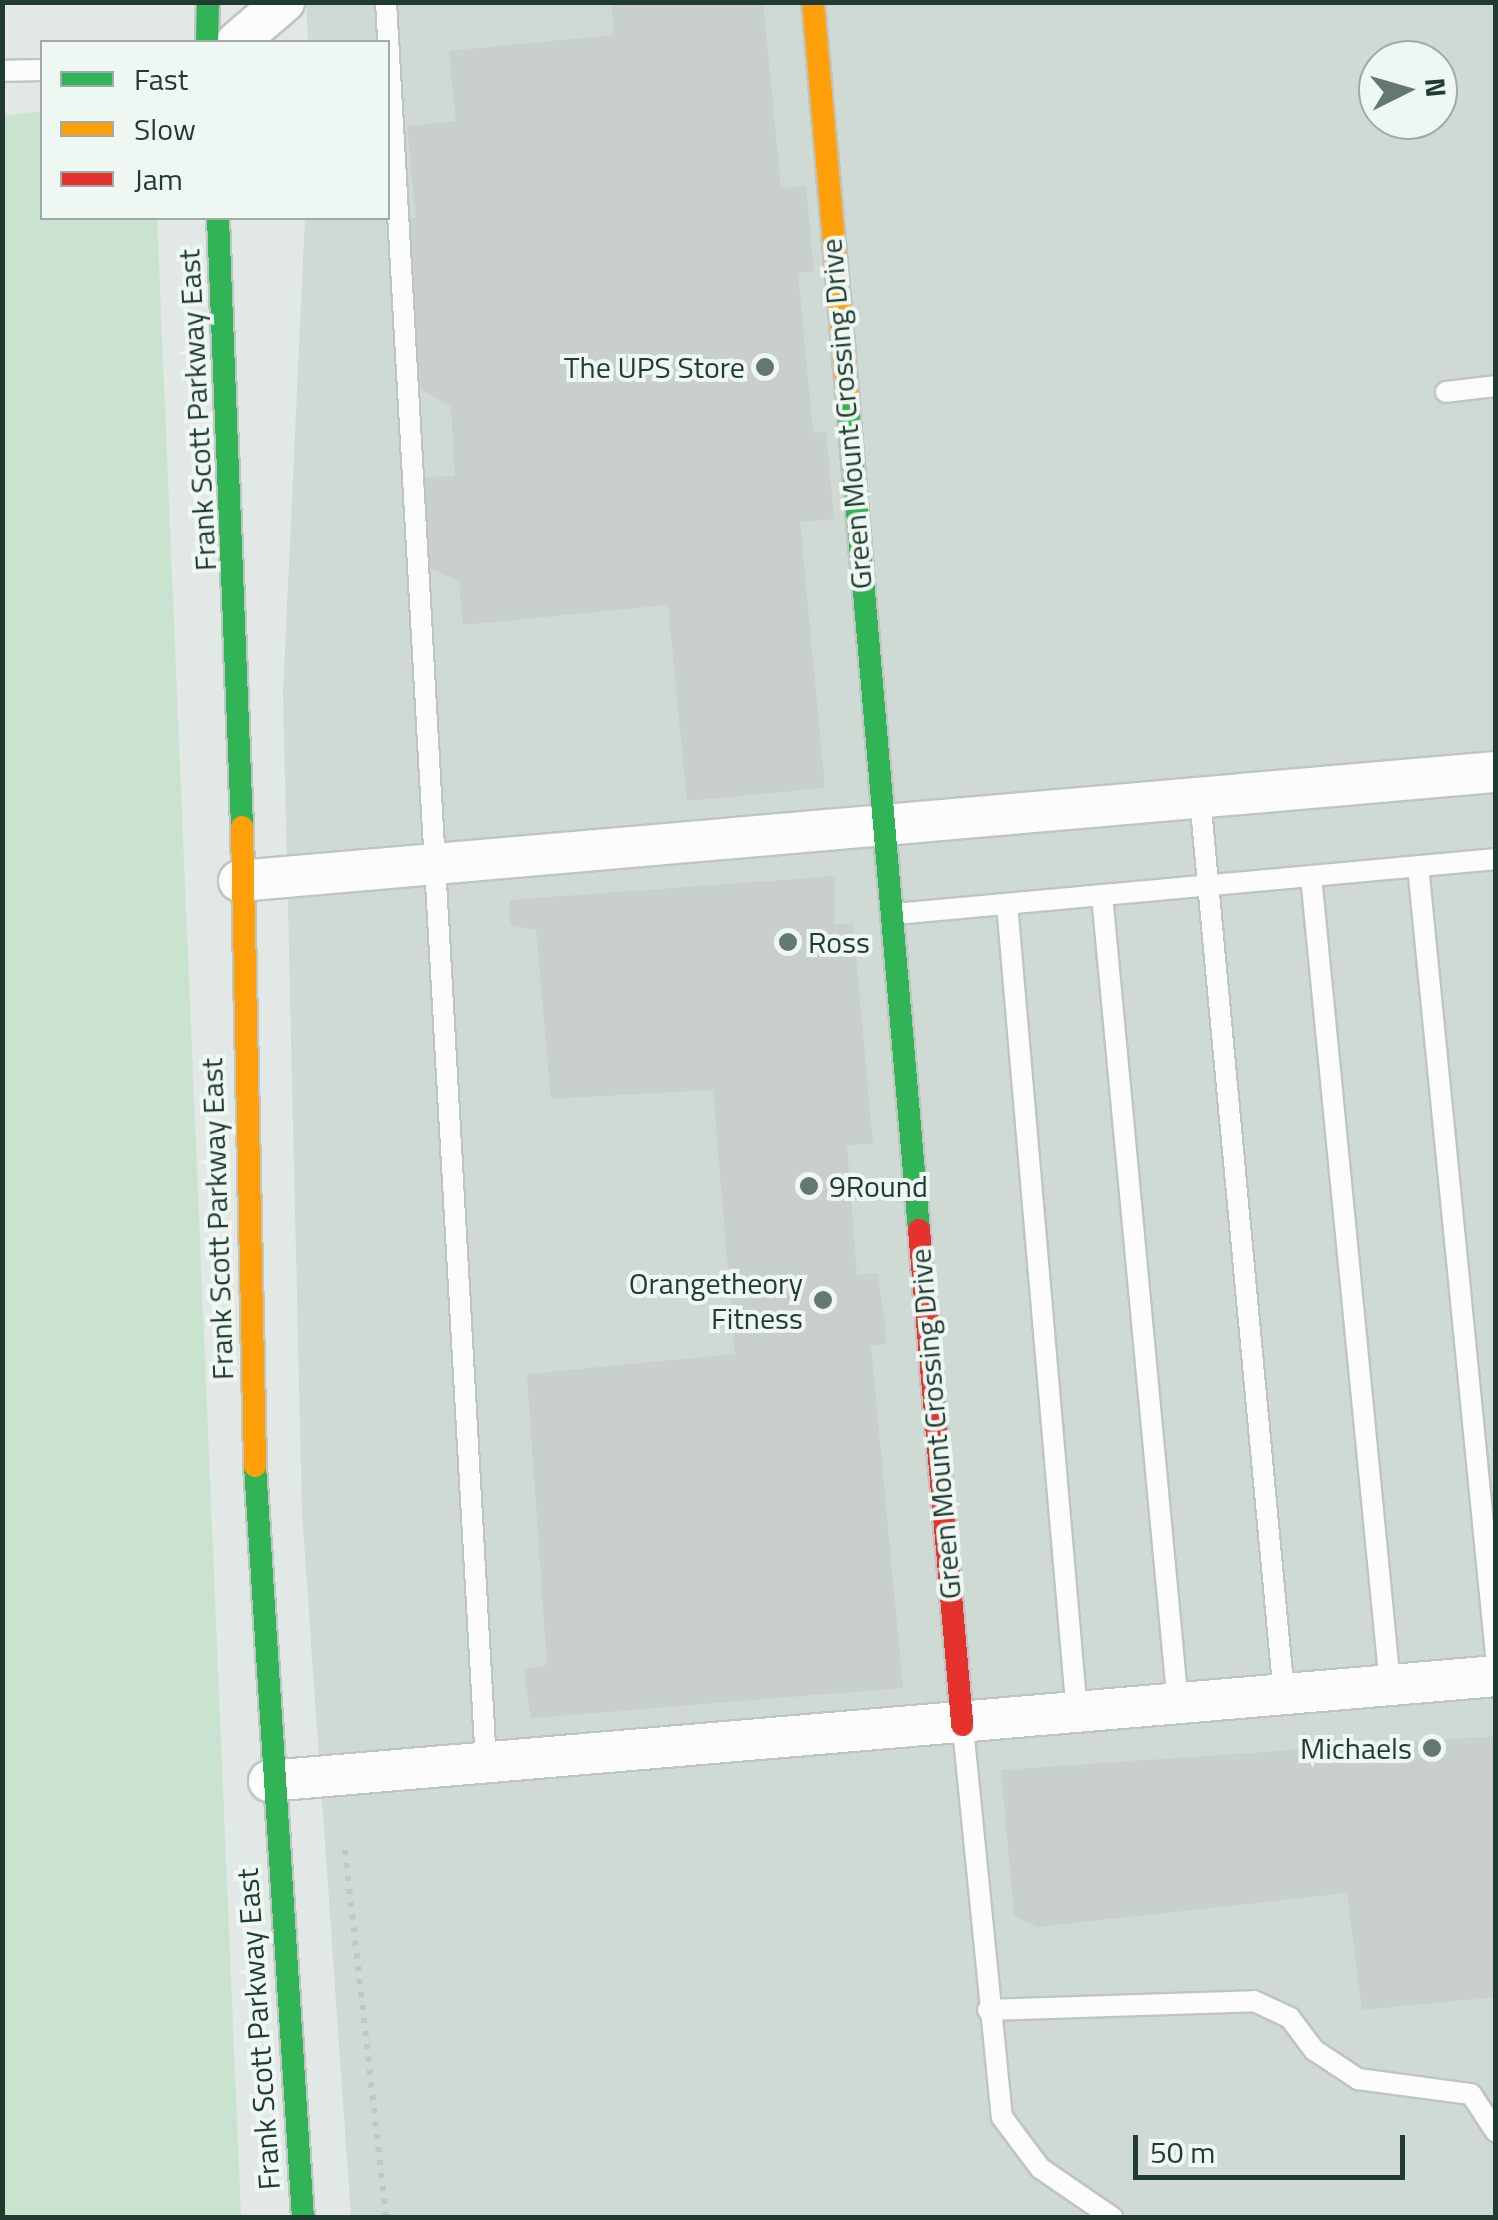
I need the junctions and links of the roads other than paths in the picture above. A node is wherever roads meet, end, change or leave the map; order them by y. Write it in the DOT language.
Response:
graph roads {
  1 [pos="208,2"];
  2 [pos="284,2"];
  3 [pos="386,2"];
  4 [pos="812,2"];
  5 [pos="207,40"];
  6 [pos="239,40"];
  7 [pos="388,40"];
  8 [pos="40,70"];
  9 [pos="2,71"];
  10 [pos="390,77"];
  11 [pos="218,220"];
  12 [pos="1496,386"];
  13 [pos="1446,392"];
  14 [pos="1496,772"];
  15 [pos="1200,798"];
  16 [pos="880,826"];
  17 [pos="1496,859"];
  18 [pos="432,866"];
  19 [pos="1418,866"];
  20 [pos="1311,876"];
  21 [pos="239,881"];
  22 [pos="1207,886"];
  23 [pos="1102,895"];
  24 [pos="1007,904"];
  25 [pos="888,914"];
  26 [pos="1496,1654"];
  27 [pos="1496,1676"];
  28 [pos="1390,1685"];
  29 [pos="1284,1695"];
  30 [pos="1178,1705"];
  31 [pos="1077,1714"];
  32 [pos="962,1724"];
  33 [pos="486,1763"];
  34 [pos="269,1781"];
  35 [pos="988,2010"];
  36 [pos="1496,2132"];
  37 [pos="303,2218"];
  38 [pos="1113,2218"];
  1 -- 5 [label="main road"];
  2 -- 6 [label="street"];
  3 -- 7 [label="lane"];
  4 -- 16 [label="main road, Green Mount Crossing Drive"];
  8 -- 9 [label="lane"];
  10 -- 18 [label="lane"];
  11 -- 21 [label="main road, Frank Scott Parkway East"];
  12 -- 13 [label="lane"];
  14 -- 15 [label="street"];
  15 -- 16 [label="street"];
  15 -- 22 [label="lane"];
  16 -- 18 [label="street"];
  16 -- 25 [label="main road, Green Mount Crossing Drive"];
  17 -- 19 [label="lane"];
  18 -- 21 [label="street"];
  18 -- 33 [label="lane"];
  19 -- 20 [label="lane"];
  19 -- 26 [label="lane"];
  20 -- 22 [label="lane"];
  20 -- 28 [label="lane"];
  21 -- 34 [label="main road, Frank Scott Parkway East"];
  22 -- 23 [label="lane"];
  22 -- 29 [label="lane"];
  23 -- 24 [label="lane"];
  23 -- 30 [label="lane"];
  24 -- 25 [label="lane"];
  24 -- 31 [label="lane"];
  25 -- 32 [label="main road, Green Mount Crossing Drive"];
  27 -- 28 [label="street"];
  28 -- 29 [label="street"];
  29 -- 30 [label="street"];
  30 -- 31 [label="street"];
  31 -- 32 [label="street"];
  32 -- 33 [label="street"];
  32 -- 35 [label="lane"];
  33 -- 34 [label="street"];
  34 -- 37 [label="main road, Frank Scott Parkway East"];
  35 -- 36 [label="lane"];
  35 -- 38 [label="lane"];
}
